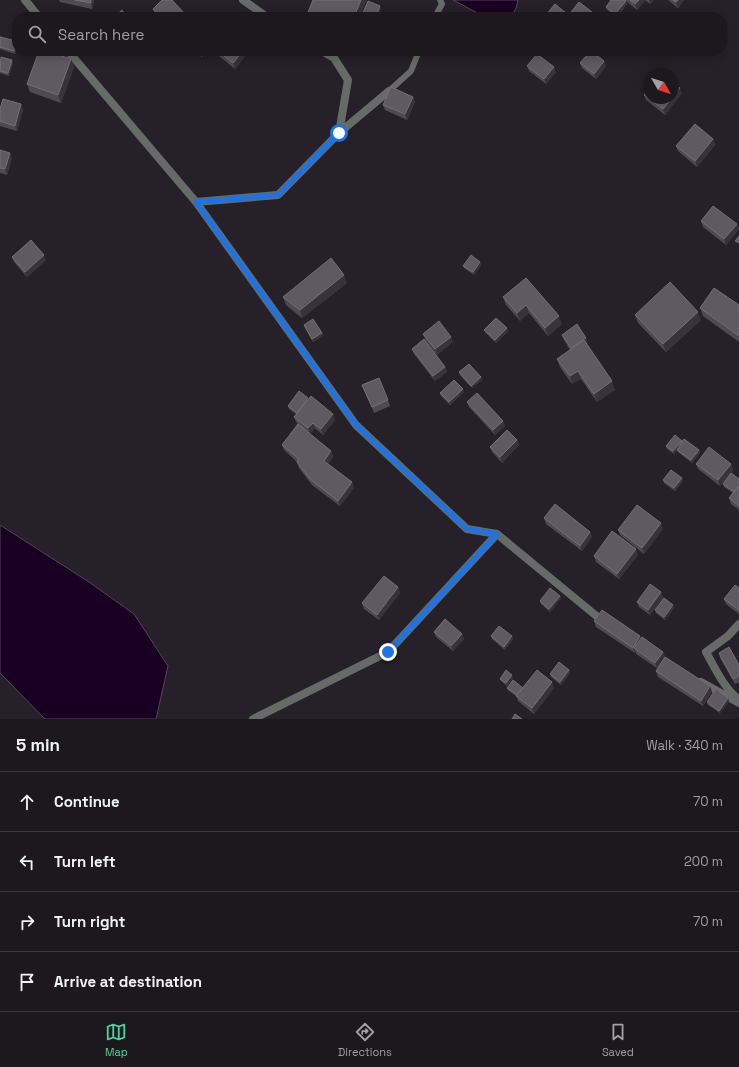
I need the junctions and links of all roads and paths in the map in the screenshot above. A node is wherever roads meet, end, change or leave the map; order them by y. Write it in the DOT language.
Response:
graph roads {
  1 [pos="25,0"];
  2 [pos="244,0"];
  3 [pos="440,0"];
  4 [pos="35,12"];
  5 [pos="260,12"];
  6 [pos="438,12"];
  7 [pos="72,56"];
  8 [pos="331,56"];
  9 [pos="417,56"];
  10 [pos="389,92"];
  11 [pos="339,133"];
  12 [pos="196,202"];
  13 [pos="497,534"];
  14 [pos="739,624"];
  15 [pos="611,627"];
  16 [pos="691,676"];
  17 [pos="739,700"];
  18 [pos="739,703"];
  19 [pos="254,718"];
  1 -- 4 [label="street"];
  2 -- 5 [label="street"];
  3 -- 6 [label="lane"];
  7 -- 12 [label="street"];
  8 -- 11 [label="street"];
  9 -- 10 [label="lane"];
  10 -- 11 [label="street"];
  11 -- 12 [label="street"];
  12 -- 13 [label="street"];
  13 -- 15 [label="street"];
  13 -- 19 [label="street"];
  14 -- 17 [label="street"];
  16 -- 18 [label="street"];
}
